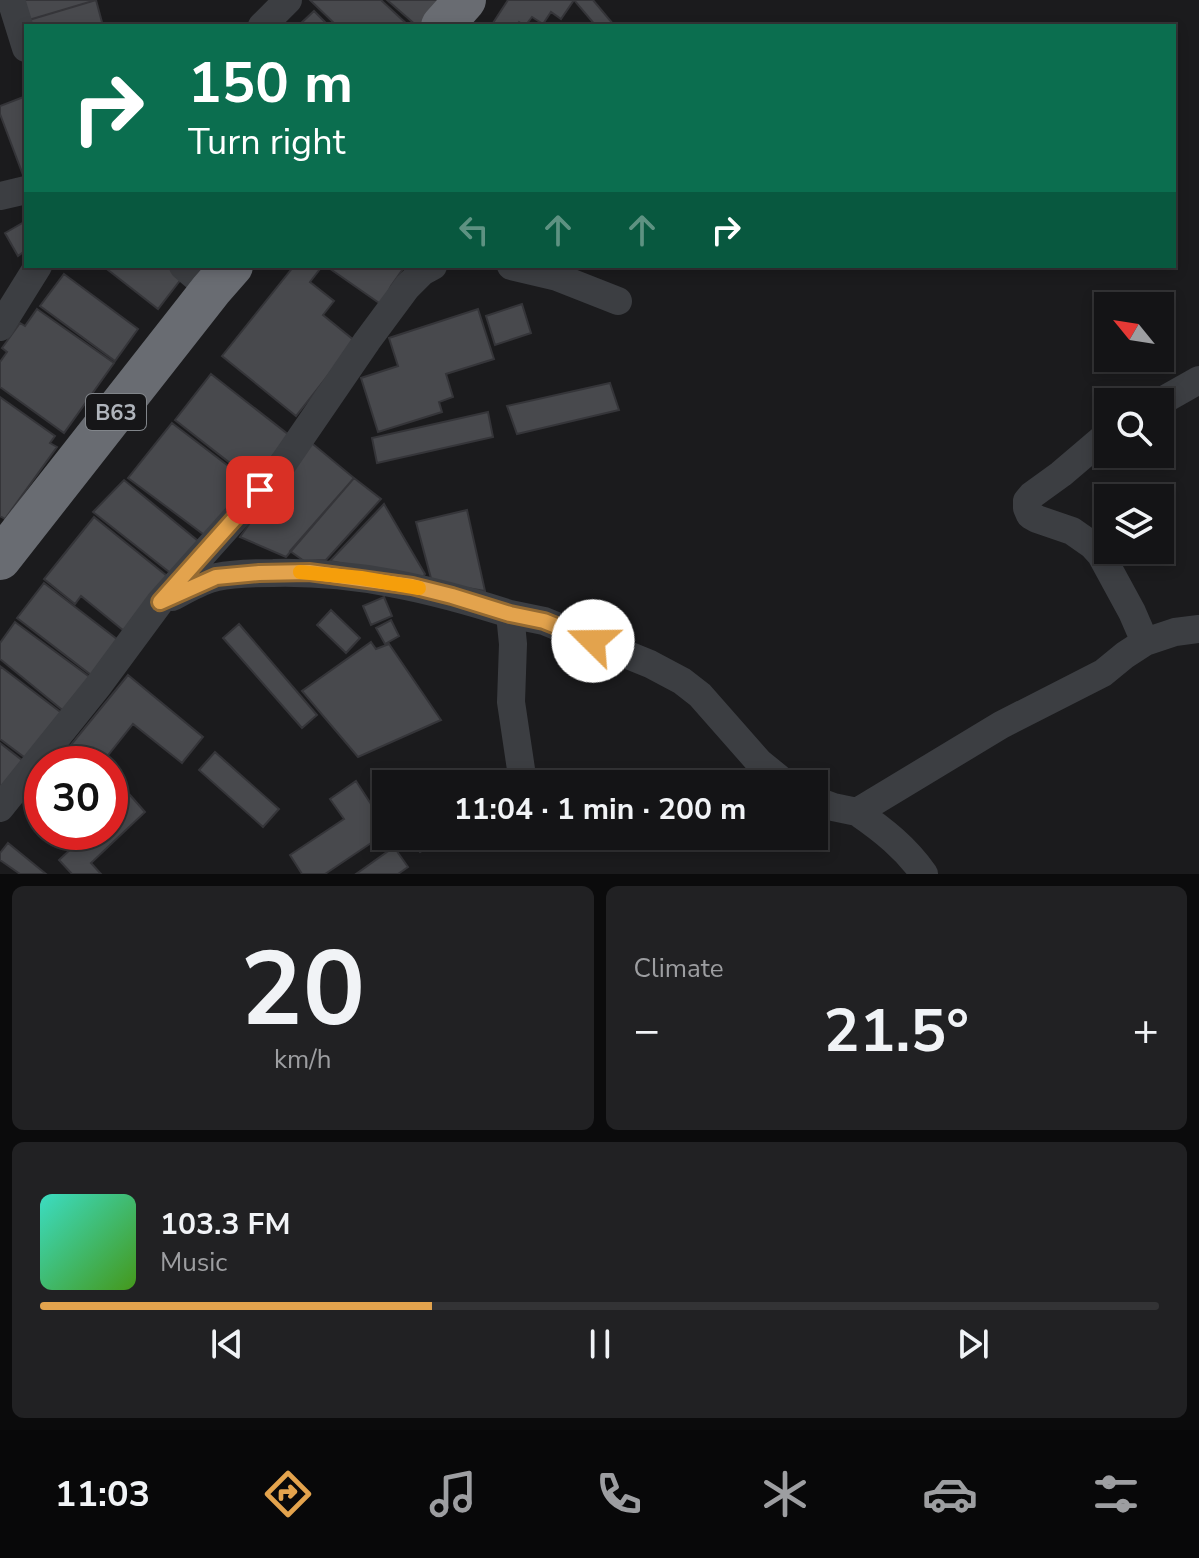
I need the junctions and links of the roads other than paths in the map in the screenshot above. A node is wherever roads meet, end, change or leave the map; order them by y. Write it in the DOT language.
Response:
graph roads {
  1 [pos="11,0"];
  2 [pos="288,0"];
  3 [pos="465,0"];
  4 [pos="264,24"];
  5 [pos="444,24"];
  6 [pos="24,42"];
  7 [pos="24,190"];
  8 [pos="0,196"];
  9 [pos="37,268"];
  10 [pos="429,268"];
  11 [pos="519,268"];
  12 [pos="209,274"];
  13 [pos="618,301"];
  14 [pos="0,327"];
  15 [pos="1199,380"];
  16 [pos="1174,394"];
  17 [pos="1094,446"];
  18 [pos="0,559"];
  19 [pos="160,602"];
  20 [pos="510,614"];
  21 [pos="1199,629"];
  22 [pos="1145,642"];
  23 [pos="521,770"];
  24 [pos="769,770"];
  25 [pos="828,805"];
  26 [pos="0,808"];
  27 [pos="857,812"];
  28 [pos="924,874"];
  1 -- 6 [label="street"];
  2 -- 4 [label="street"];
  3 -- 5 [label="highway"];
  7 -- 8 [label="street"];
  9 -- 14 [label="street"];
  10 -- 19 [label="street"];
  11 -- 13 [label="street"];
  12 -- 18 [label="highway, B63"];
  15 -- 16 [label="street"];
  17 -- 22 [label="street"];
  19 -- 20 [label="street"];
  19 -- 26 [label="street"];
  20 -- 23 [label="street"];
  20 -- 24 [label="street"];
  21 -- 22 [label="street"];
  22 -- 27 [label="street"];
  25 -- 27 [label="street"];
  27 -- 28 [label="street"];
}
